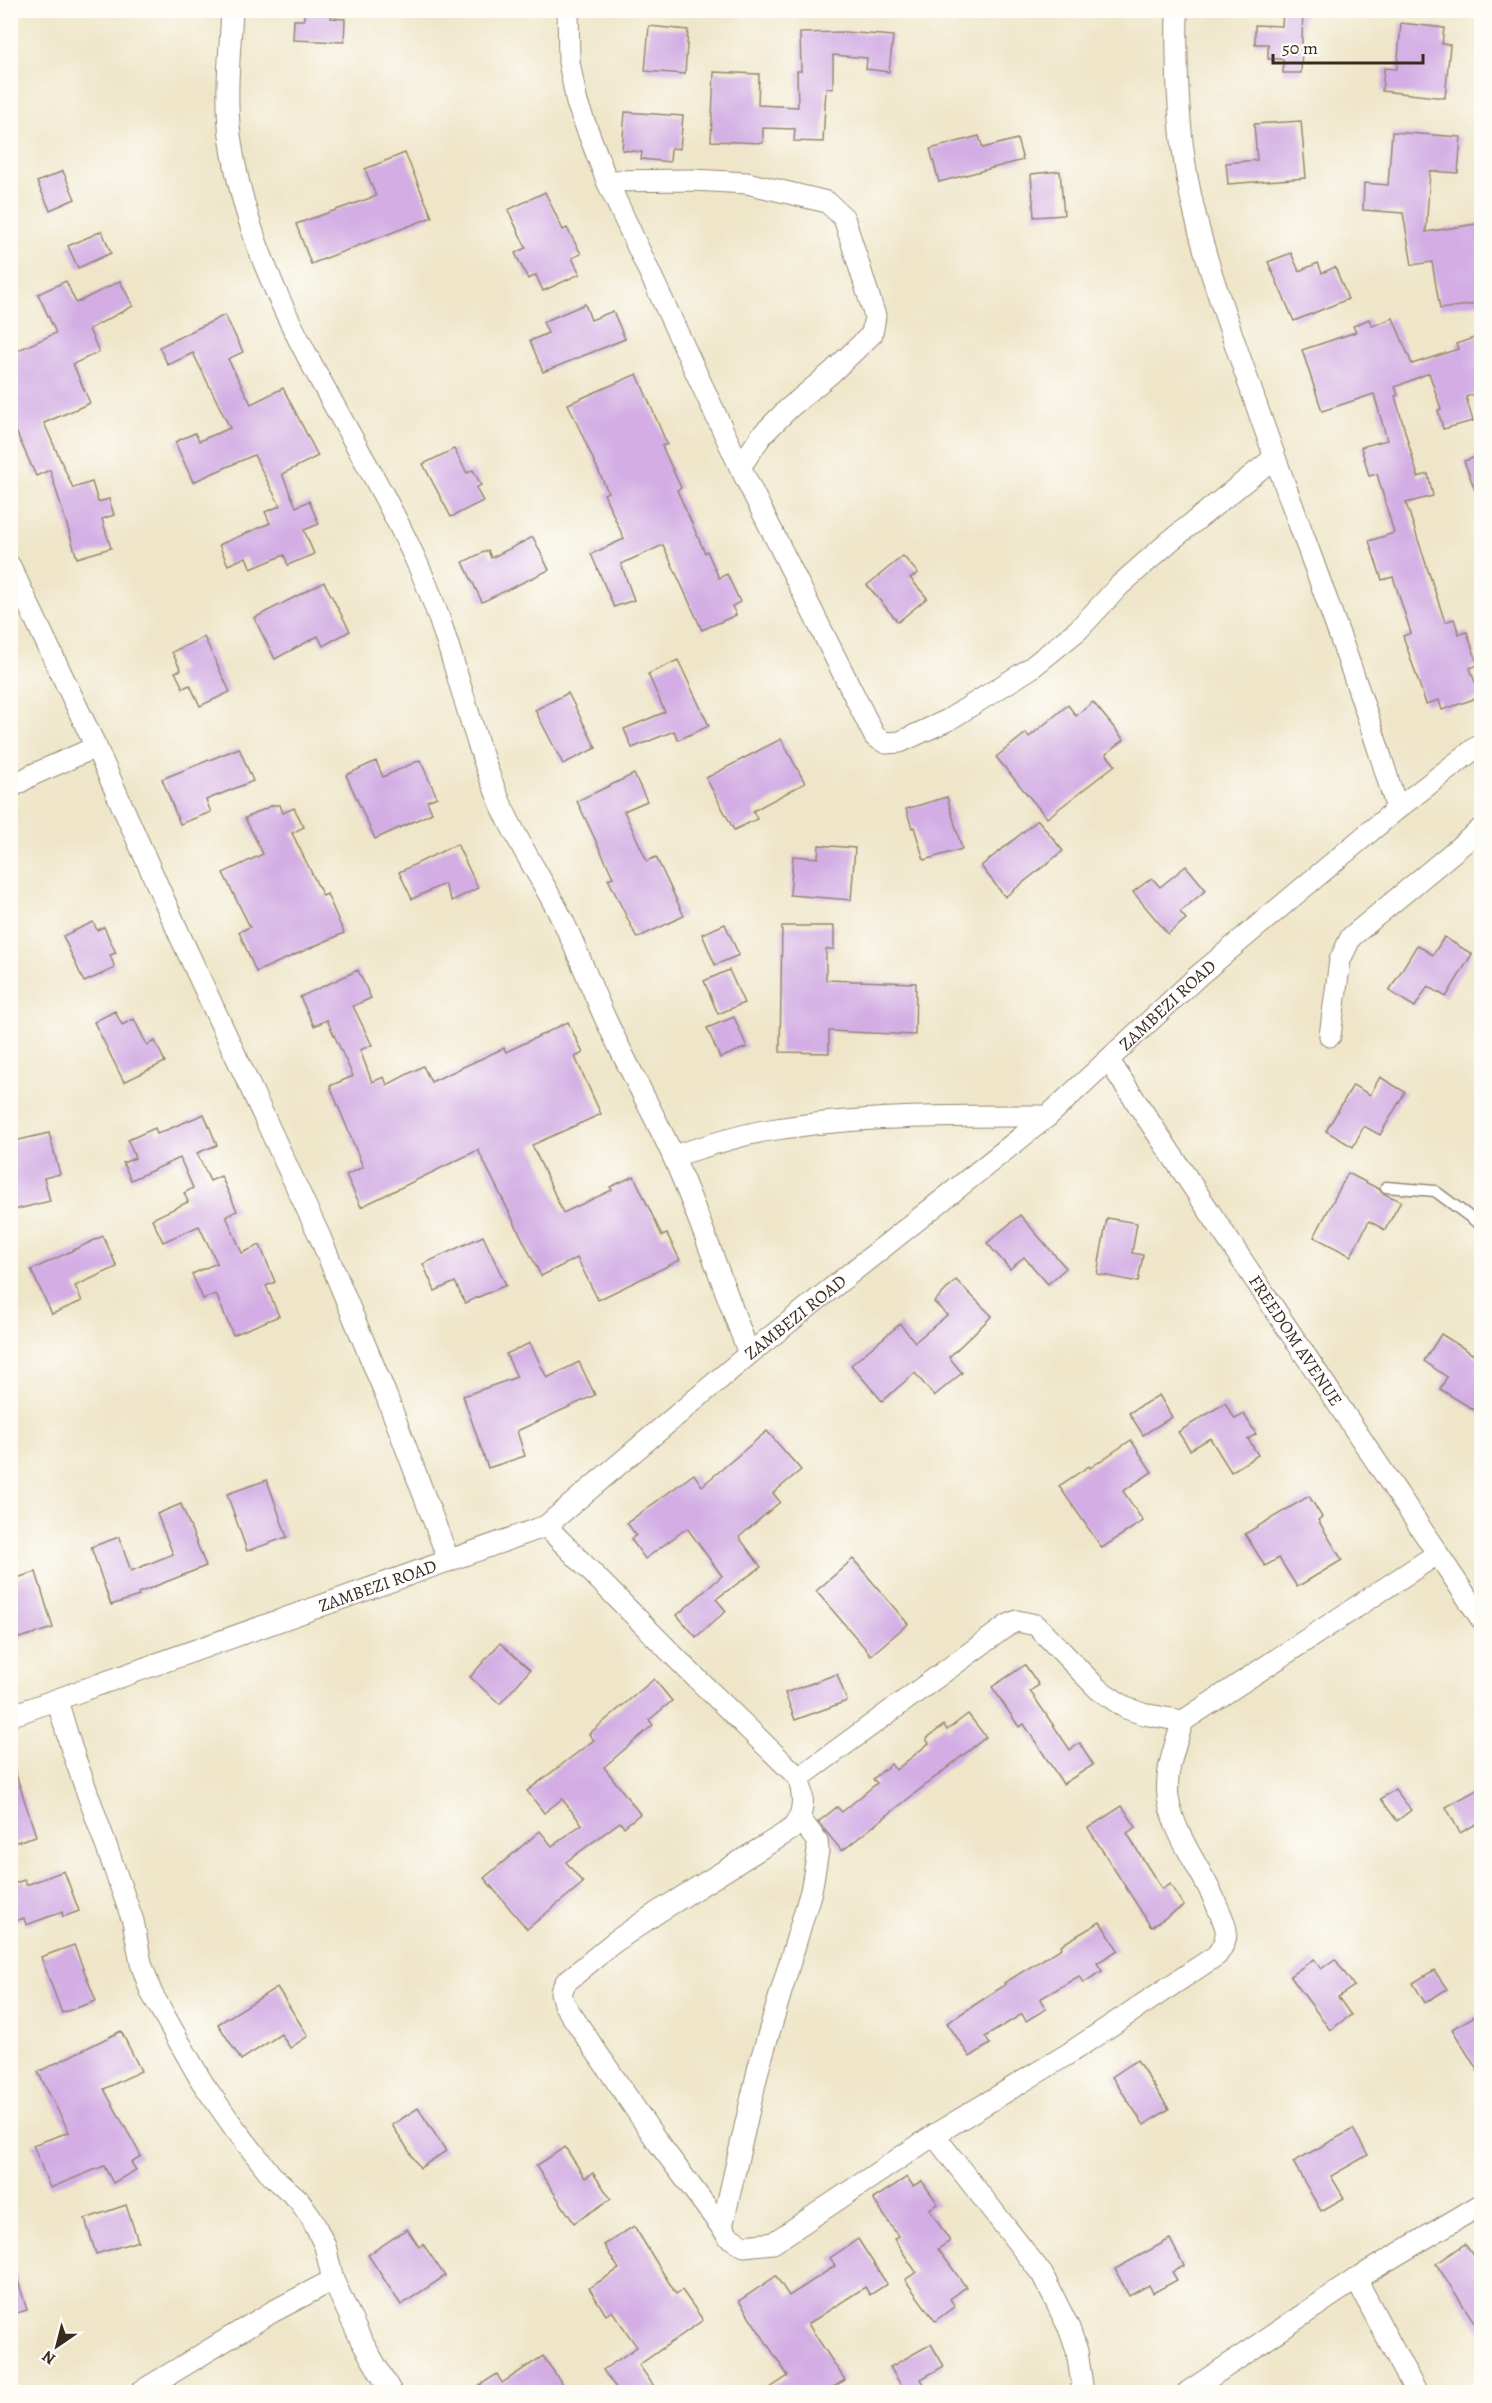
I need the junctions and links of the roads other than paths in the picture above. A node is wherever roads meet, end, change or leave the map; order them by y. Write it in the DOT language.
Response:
graph roads {
  1 [pos="232,10"];
  2 [pos="568,10"];
  3 [pos="1177,10"];
  4 [pos="607,181"];
  5 [pos="1274,458"];
  6 [pos="740,467"];
  7 [pos="10,566"];
  8 [pos="1482,743"];
  9 [pos="96,747"];
  10 [pos="10,788"];
  11 [pos="1397,809"];
  12 [pos="1482,828"];
  13 [pos="1330,1036"];
  14 [pos="1109,1061"];
  15 [pos="1048,1116"];
  16 [pos="673,1156"];
  17 [pos="1386,1187"];
  18 [pos="1482,1226"];
  19 [pos="749,1354"];
  20 [pos="546,1526"];
  21 [pos="1437,1554"];
  22 [pos="449,1561"];
  23 [pos="1482,1620"];
  24 [pos="57,1700"];
  25 [pos="10,1716"];
  26 [pos="1184,1721"];
  27 [pos="799,1778"];
  28 [pos="800,1819"];
  29 [pos="934,2135"];
  30 [pos="1482,2204"];
  31 [pos="722,2228"];
  32 [pos="1356,2279"];
  33 [pos="333,2280"];
  34 [pos="140,2392"];
  35 [pos="391,2392"];
  36 [pos="1083,2392"];
  37 [pos="1188,2392"];
  38 [pos="1416,2392"];
  1 -- 16 [label="street"];
  2 -- 4 [label="street"];
  3 -- 5 [label="street"];
  4 -- 6 [label="street"];
  4 -- 6 [label="street"];
  5 -- 6 [label="street"];
  5 -- 11 [label="street"];
  7 -- 9 [label="street"];
  8 -- 11 [label="street, ZAMBEZI ROAD"];
  9 -- 10 [label="street"];
  9 -- 22 [label="street"];
  11 -- 14 [label="street, ZAMBEZI ROAD"];
  12 -- 13 [label="street"];
  14 -- 15 [label="street, ZAMBEZI ROAD"];
  14 -- 21 [label="street, FREEDOM AVENUE"];
  15 -- 16 [label="street"];
  15 -- 19 [label="street, ZAMBEZI ROAD"];
  16 -- 19 [label="street"];
  17 -- 18 [label="lane"];
  19 -- 20 [label="street, ZAMBEZI ROAD"];
  20 -- 22 [label="street, ZAMBEZI ROAD"];
  20 -- 27 [label="street"];
  21 -- 23 [label="street, FREEDOM AVENUE"];
  21 -- 26 [label="street"];
  22 -- 24 [label="street, ZAMBEZI ROAD"];
  24 -- 25 [label="street, ZAMBEZI ROAD"];
  24 -- 33 [label="street"];
  26 -- 27 [label="street"];
  26 -- 29 [label="street"];
  27 -- 28 [label="street"];
  28 -- 31 [label="street"];
  28 -- 31 [label="street"];
  29 -- 31 [label="street"];
  29 -- 36 [label="street"];
  30 -- 32 [label="street"];
  32 -- 37 [label="street"];
  32 -- 38 [label="street"];
  33 -- 34 [label="street"];
  33 -- 35 [label="street"];
}
